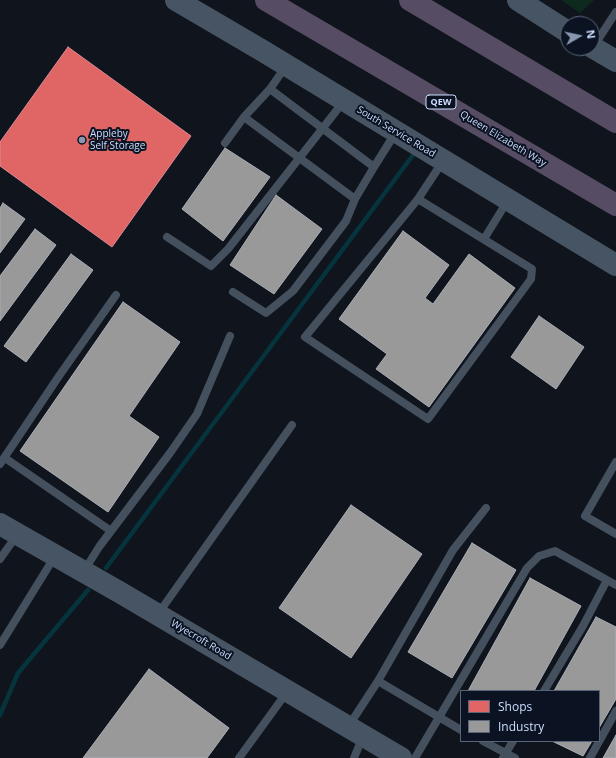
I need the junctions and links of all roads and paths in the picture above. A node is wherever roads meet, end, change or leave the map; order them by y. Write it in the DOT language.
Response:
graph roads {
  1 [pos="176,0"];
  2 [pos="266,0"];
  3 [pos="410,0"];
  4 [pos="518,0"];
  5 [pos="616,12"];
  6 [pos="560,27"];
  7 [pos="600,36"];
  8 [pos="600,52"];
  9 [pos="616,61"];
  10 [pos="287,65"];
  11 [pos="270,89"];
  12 [pos="344,100"];
  13 [pos="244,117"];
  14 [pos="616,122"];
  15 [pos="322,128"];
  16 [pos="396,131"];
  17 [pos="225,143"];
  18 [pos="300,158"];
  19 [pos="443,160"];
  20 [pos="374,168"];
  21 [pos="355,198"];
  22 [pos="418,199"];
  23 [pos="508,200"];
  24 [pos="616,205"];
  25 [pos="167,237"];
  26 [pos="484,239"];
  27 [pos="616,265"];
  28 [pos="233,292"];
  29 [pos="116,295"];
  30 [pos="230,336"];
  31 [pos="292,425"];
  32 [pos="2,461"];
  33 [pos="616,462"];
  34 [pos="486,508"];
  35 [pos="9,529"];
  36 [pos="112,531"];
  37 [pos="616,534"];
  38 [pos="55,555"];
  39 [pos="0,559"];
  40 [pos="84,572"];
  41 [pos="607,580"];
  42 [pos="616,585"];
  43 [pos="158,615"];
  44 [pos="0,645"];
  45 [pos="378,680"];
  46 [pos="545,690"];
  47 [pos="288,692"];
  48 [pos="616,711"];
  49 [pos="439,718"];
  50 [pos="460,729"];
  51 [pos="356,731"];
  52 [pos="600,740"];
  53 [pos="484,742"];
  54 [pos="512,742"];
  55 [pos="599,742"];
  56 [pos="504,756"];
  57 [pos="239,758"];
  58 [pos="354,758"];
  59 [pos="401,758"];
  60 [pos="416,758"];
  61 [pos="515,758"];
  62 [pos="590,758"];
  1 -- 10 [label="street, South Service Road"];
  2 -- 24 [label="highway, Queen Elizabeth Way / QEW"];
  3 -- 14 [label="highway"];
  4 -- 6 [label="street"];
  5 -- 7 [label="lane"];
  8 -- 9 [label="street"];
  10 -- 11 [label="lane"];
  10 -- 12 [label="street, South Service Road"];
  11 -- 13 [label="lane"];
  11 -- 15 [label="lane"];
  12 -- 15 [label="lane"];
  12 -- 16 [label="street, South Service Road"];
  13 -- 17 [label="lane"];
  13 -- 18 [label="lane"];
  15 -- 18 [label="lane"];
  15 -- 20 [label="lane"];
  16 -- 19 [label="street, South Service Road"];
  16 -- 20 [label="lane"];
  18 -- 21 [label="lane"];
  18 -- 25 [label="lane"];
  19 -- 22 [label="lane"];
  19 -- 23 [label="street, South Service Road"];
  20 -- 21 [label="lane"];
  21 -- 28 [label="lane"];
  22 -- 26 [label="lane"];
  22 -- 26 [label="lane"];
  23 -- 26 [label="lane"];
  23 -- 27 [label="street, South Service Road"];
  29 -- 32 [label="lane"];
  30 -- 36 [label="lane"];
  31 -- 43 [label="lane"];
  32 -- 36 [label="lane"];
  33 -- 37 [label="lane"];
  34 -- 45 [label="lane"];
  35 -- 38 [label="street, Wyecroft Road"];
  35 -- 39 [label="lane"];
  36 -- 40 [label="lane"];
  38 -- 40 [label="street, Wyecroft Road"];
  38 -- 44 [label="lane"];
  40 -- 43 [label="street, Wyecroft Road"];
  41 -- 42 [label="lane"];
  41 -- 46 [label="lane"];
  41 -- 49 [label="lane"];
  43 -- 47 [label="street, Wyecroft Road"];
  45 -- 49 [label="lane"];
  45 -- 51 [label="lane"];
  47 -- 51 [label="street, Wyecroft Road"];
  47 -- 57 [label="lane"];
  48 -- 52 [label="lane"];
  49 -- 50 [label="lane"];
  49 -- 60 [label="lane"];
  51 -- 58 [label="lane"];
  51 -- 59 [label="street, Wyecroft Road"];
  53 -- 56 [label="lane"];
  54 -- 56 [label="lane"];
  55 -- 62 [label="lane"];
  56 -- 61 [label="lane"];
}
